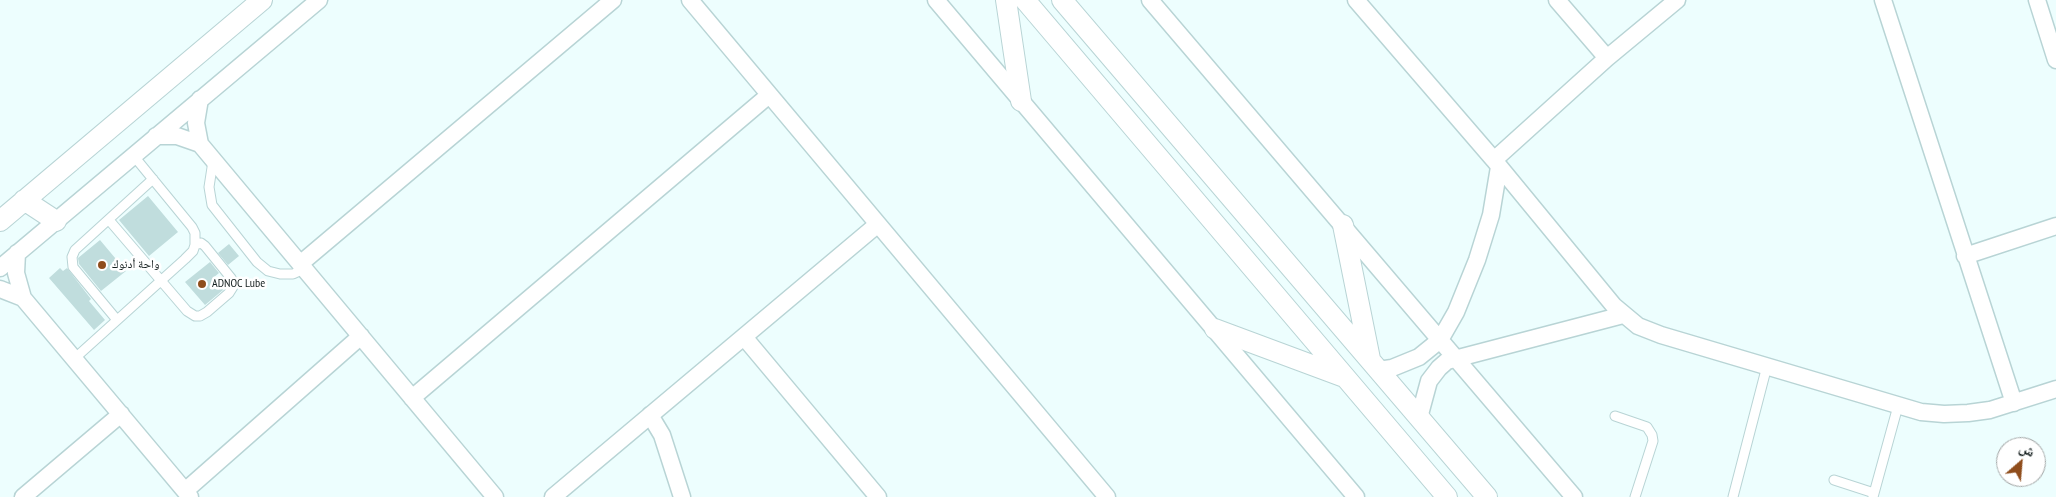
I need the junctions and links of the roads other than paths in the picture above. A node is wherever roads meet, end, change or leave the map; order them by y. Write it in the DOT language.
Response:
graph roads {
  1 [pos="262,0"];
  2 [pos="318,0"];
  3 [pos="613,0"];
  4 [pos="690,0"];
  5 [pos="936,0"];
  6 [pos="1006,0"];
  7 [pos="1025,0"];
  8 [pos="1062,0"];
  9 [pos="1150,0"];
  10 [pos="1356,0"];
  11 [pos="1557,0"];
  12 [pos="1677,0"];
  13 [pos="1883,0"];
  14 [pos="2037,0"];
  15 [pos="1607,58"];
  16 [pos="2056,60"];
  17 [pos="769,95"];
  18 [pos="200,99"];
  19 [pos="1021,101"];
  20 [pos="156,136"];
  21 [pos="200,144"];
  22 [pos="133,155"];
  23 [pos="213,160"];
  24 [pos="1497,164"];
  25 [pos="153,179"];
  26 [pos="24,200"];
  27 [pos="109,220"];
  28 [pos="0,221"];
  29 [pos="56,221"];
  30 [pos="878,224"];
  31 [pos="1343,225"];
  32 [pos="2056,226"];
  33 [pos="195,245"];
  34 [pos="17,253"];
  35 [pos="1965,256"];
  36 [pos="302,266"];
  37 [pos="0,268"];
  38 [pos="162,280"];
  39 [pos="0,289"];
  40 [pos="23,298"];
  41 [pos="1622,315"];
  42 [pos="117,320"];
  43 [pos="1215,329"];
  44 [pos="361,336"];
  45 [pos="744,337"];
  46 [pos="1440,340"];
  47 [pos="1456,358"];
  48 [pos="74,359"];
  49 [pos="1374,365"];
  50 [pos="1767,366"];
  51 [pos="1347,378"];
  52 [pos="2056,389"];
  53 [pos="412,398"];
  54 [pos="2014,403"];
  55 [pos="1898,406"];
  56 [pos="121,414"];
  57 [pos="650,415"];
  58 [pos="1615,416"];
  59 [pos="1419,418"];
  60 [pos="1834,480"];
  61 [pos="188,494"];
  62 [pos="1874,495"];
  63 [pos="23,497"];
  64 [pos="495,497"];
  65 [pos="553,497"];
  66 [pos="682,497"];
  67 [pos="878,497"];
  68 [pos="1107,497"];
  69 [pos="1356,497"];
  70 [pos="1447,497"];
  71 [pos="1487,497"];
  72 [pos="1574,497"];
  73 [pos="1635,497"];
  74 [pos="1732,497"];
  1 -- 26 [label="street"];
  2 -- 18 [label="street"];
  3 -- 36 [label="street"];
  4 -- 17 [label="street"];
  5 -- 19 [label="street"];
  6 -- 19 [label="street"];
  7 -- 51 [label="street"];
  8 -- 49 [label="street"];
  9 -- 31 [label="street"];
  10 -- 24 [label="street"];
  11 -- 15 [label="street"];
  12 -- 15 [label="street"];
  13 -- 35 [label="street"];
  14 -- 16 [label="street"];
  15 -- 24 [label="street"];
  17 -- 30 [label="street"];
  17 -- 53 [label="street"];
  18 -- 20 [label="street"];
  18 -- 21 [label="street"];
  19 -- 43 [label="street"];
  20 -- 21 [label="street"];
  20 -- 22 [label="street"];
  21 -- 23 [label="street"];
  22 -- 25 [label="lane"];
  22 -- 29 [label="street"];
  23 -- 36 [label="street"];
  23 -- 36 [label="lane"];
  24 -- 41 [label="street"];
  24 -- 46 [label="street"];
  25 -- 27 [label="lane"];
  25 -- 33 [label="lane"];
  26 -- 28 [label="street"];
  26 -- 29 [label="street"];
  27 -- 38 [label="lane"];
  27 -- 42 [label="lane"];
  29 -- 34 [label="street"];
  30 -- 45 [label="street"];
  30 -- 68 [label="street"];
  31 -- 46 [label="street"];
  31 -- 49 [label="street"];
  32 -- 35 [label="street"];
  33 -- 38 [label="lane"];
  33 -- 38 [label="lane"];
  34 -- 37 [label="street"];
  34 -- 40 [label="street"];
  35 -- 54 [label="street"];
  36 -- 44 [label="street"];
  38 -- 42 [label="lane"];
  39 -- 40 [label="street"];
  40 -- 48 [label="street"];
  41 -- 47 [label="street"];
  41 -- 50 [label="street"];
  42 -- 48 [label="lane"];
  43 -- 51 [label="street"];
  43 -- 69 [label="street"];
  44 -- 53 [label="street"];
  44 -- 61 [label="street"];
  45 -- 57 [label="street"];
  45 -- 67 [label="street"];
  46 -- 47 [label="street"];
  46 -- 49 [label="street"];
  47 -- 59 [label="street"];
  47 -- 72 [label="street"];
  48 -- 56 [label="street"];
  49 -- 59 [label="street"];
  50 -- 55 [label="street"];
  50 -- 74 [label="lane"];
  51 -- 70 [label="street"];
  52 -- 54 [label="street"];
  53 -- 64 [label="street"];
  54 -- 55 [label="street"];
  55 -- 62 [label="lane"];
  56 -- 61 [label="street"];
  56 -- 63 [label="street"];
  57 -- 65 [label="street"];
  57 -- 66 [label="street"];
  58 -- 73 [label="lane"];
  59 -- 71 [label="street"];
  60 -- 62 [label="lane"];
}
